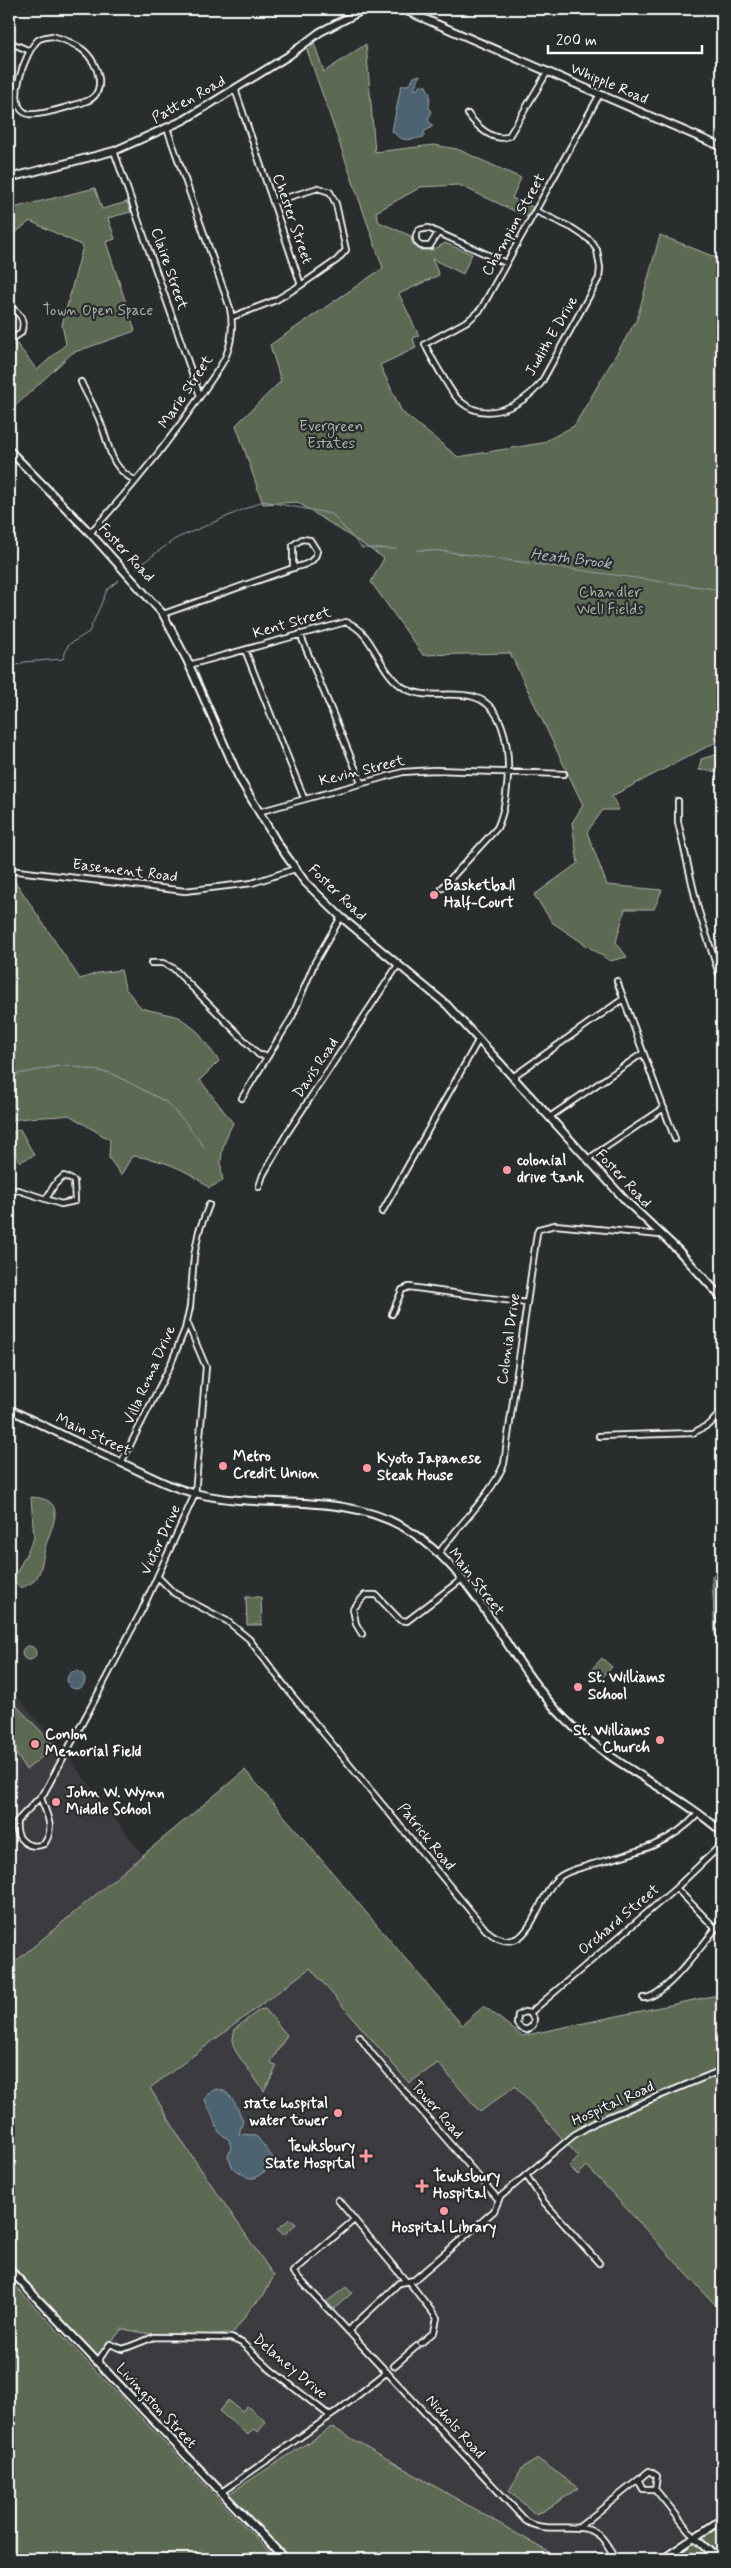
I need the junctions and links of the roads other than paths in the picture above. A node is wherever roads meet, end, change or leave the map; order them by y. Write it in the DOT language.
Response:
graph roads {
  1 [pos="365,9"];
  2 [pos="402,9"];
  3 [pos="9,42"];
  4 [pos="30,51"];
  5 [pos="548,71"];
  6 [pos="235,89"];
  7 [pos="600,94"];
  8 [pos="468,114"];
  9 [pos="167,128"];
  10 [pos="722,147"];
  11 [pos="114,151"];
  12 [pos="9,178"];
  13 [pos="273,202"];
  14 [pos="536,211"];
  15 [pos="438,233"];
  16 [pos="506,263"];
  17 [pos="301,285"];
  18 [pos="9,306"];
  19 [pos="232,317"];
  20 [pos="9,341"];
  21 [pos="426,344"];
  22 [pos="81,382"];
  23 [pos="200,396"];
  24 [pos="9,450"];
  25 [pos="136,481"];
  26 [pos="90,533"];
  27 [pos="293,568"];
  28 [pos="162,614"];
  29 [pos="300,634"];
  30 [pos="245,650"];
  31 [pos="189,665"];
  32 [pos="508,772"];
  33 [pos="564,774"];
  34 [pos="361,782"];
  35 [pos="304,798"];
  36 [pos="678,801"];
  37 [pos="258,812"];
  38 [pos="295,869"];
  39 [pos="9,870"];
  40 [pos="442,888"];
  41 [pos="341,917"];
  42 [pos="151,963"];
  43 [pos="398,965"];
  44 [pos="617,981"];
  45 [pos="722,983"];
  46 [pos="623,999"];
  47 [pos="479,1038"];
  48 [pos="643,1053"];
  49 [pos="268,1056"];
  50 [pos="514,1076"];
  51 [pos="242,1098"];
  52 [pos="664,1108"];
  53 [pos="551,1116"];
  54 [pos="675,1138"];
  55 [pos="588,1160"];
  56 [pos="260,1187"];
  57 [pos="9,1192"];
  58 [pos="46,1199"];
  59 [pos="209,1206"];
  60 [pos="382,1212"];
  61 [pos="660,1235"];
  62 [pos="722,1298"];
  63 [pos="527,1303"];
  64 [pos="392,1314"];
  65 [pos="187,1322"];
  66 [pos="9,1409"];
  67 [pos="722,1412"];
  68 [pos="600,1436"];
  69 [pos="121,1463"];
  70 [pos="196,1494"];
  71 [pos="439,1553"];
  72 [pos="158,1577"];
  73 [pos="462,1578"];
  74 [pos="362,1634"];
  75 [pos="41,1798"];
  76 [pos="699,1813"];
  77 [pos="722,1832"];
  78 [pos="722,1844"];
  79 [pos="676,1888"];
  80 [pos="722,1921"];
  81 [pos="716,1929"];
  82 [pos="643,1998"];
  83 [pos="530,2013"];
  84 [pos="359,2036"];
  85 [pos="722,2070"];
  86 [pos="526,2175"];
  87 [pos="498,2199"];
  88 [pos="338,2200"];
  89 [pos="354,2220"];
  90 [pos="599,2263"];
  91 [pos="9,2270"];
  92 [pos="407,2281"];
  93 [pos="348,2331"];
  94 [pos="100,2365"];
  95 [pos="394,2366"];
  96 [pos="387,2372"];
  97 [pos="330,2416"];
  98 [pos="638,2480"];
  99 [pos="655,2489"];
  100 [pos="220,2493"];
  101 [pos="722,2519"];
  102 [pos="578,2528"];
  103 [pos="695,2538"];
  104 [pos="285,2559"];
  105 [pos="616,2559"];
  106 [pos="663,2559"];
  107 [pos="718,2559"];
  1 -- 6 [label="street, Patten Road"];
  2 -- 5 [label="street, Whipple Road"];
  3 -- 4 [label="street"];
  4 -- 4 [label="street"];
  5 -- 7 [label="street, Whipple Road"];
  5 -- 8 [label="street"];
  6 -- 9 [label="street, Patten Road"];
  6 -- 13 [label="street, Chester Street"];
  7 -- 10 [label="street, Whipple Road"];
  7 -- 14 [label="street, Champion Street"];
  9 -- 11 [label="street, Patten Road"];
  9 -- 19 [label="street, Marie Street"];
  11 -- 12 [label="street, Patten Road"];
  11 -- 23 [label="street, Claire Street"];
  13 -- 17 [label="street, Chester Street"];
  13 -- 17 [label="street"];
  14 -- 16 [label="street, Champion Street"];
  14 -- 21 [label="street, Judith E Drive"];
  15 -- 15 [label="street"];
  15 -- 16 [label="street"];
  16 -- 21 [label="street, Champion Street"];
  17 -- 19 [label="street, Chester Street"];
  18 -- 20 [label="street"];
  19 -- 23 [label="street, Marie Street"];
  22 -- 25 [label="street"];
  23 -- 25 [label="street, Marie Street"];
  24 -- 26 [label="street, Foster Road"];
  25 -- 26 [label="street, Marie Street"];
  26 -- 28 [label="street, Foster Road"];
  27 -- 27 [label="street"];
  27 -- 28 [label="street"];
  28 -- 31 [label="street, Foster Road"];
  29 -- 30 [label="street, Kent Street"];
  29 -- 32 [label="street, Kent Street"];
  29 -- 34 [label="street"];
  30 -- 31 [label="street, Kent Street"];
  30 -- 35 [label="street"];
  31 -- 37 [label="street, Foster Road"];
  32 -- 33 [label="street, Kevin Street"];
  32 -- 34 [label="street, Kevin Street"];
  32 -- 40 [label="street, Kent Street"];
  34 -- 35 [label="street, Kevin Street"];
  35 -- 37 [label="street, Kevin Street"];
  36 -- 45 [label="street"];
  37 -- 38 [label="street, Foster Road"];
  38 -- 39 [label="street, Easement Road"];
  38 -- 41 [label="street, Foster Road"];
  41 -- 43 [label="street, Foster Road"];
  41 -- 49 [label="street"];
  42 -- 49 [label="street"];
  43 -- 47 [label="street, Foster Road"];
  43 -- 56 [label="street, Davis Road"];
  44 -- 46 [label="street"];
  46 -- 48 [label="street"];
  46 -- 50 [label="street"];
  47 -- 50 [label="street, Foster Road"];
  47 -- 60 [label="street"];
  48 -- 52 [label="street"];
  48 -- 53 [label="street"];
  49 -- 51 [label="street"];
  50 -- 53 [label="street, Foster Road"];
  52 -- 54 [label="street"];
  52 -- 55 [label="street"];
  53 -- 55 [label="street, Foster Road"];
  55 -- 61 [label="street, Foster Road"];
  57 -- 58 [label="street"];
  58 -- 58 [label="street"];
  59 -- 65 [label="street, Villa Roma Drive"];
  61 -- 62 [label="street, Foster Road"];
  61 -- 63 [label="street, Colonial Drive"];
  63 -- 64 [label="street"];
  63 -- 71 [label="street, Colonial Drive"];
  65 -- 69 [label="street, Villa Roma Drive"];
  65 -- 70 [label="street, Victor Drive"];
  66 -- 69 [label="street, Main Street"];
  67 -- 68 [label="street"];
  69 -- 70 [label="street, Main Street"];
  70 -- 71 [label="street, Main Street"];
  70 -- 72 [label="street, Victor Drive"];
  71 -- 73 [label="street, Main Street"];
  72 -- 75 [label="street, Victor Drive"];
  72 -- 76 [label="street, Patrick Road"];
  73 -- 74 [label="street"];
  73 -- 76 [label="street, Main Street"];
  75 -- 75 [label="street, Victor Drive"];
  76 -- 77 [label="street, Main Street"];
  78 -- 79 [label="street, Orchard Street"];
  79 -- 81 [label="street"];
  79 -- 83 [label="street, Orchard Street"];
  80 -- 81 [label="street"];
  81 -- 82 [label="street"];
  83 -- 83 [label="street, Orchard Street"];
  84 -- 87 [label="street, Tower Road"];
  85 -- 86 [label="street, Hospital Road"];
  86 -- 87 [label="street, Hospital Road"];
  86 -- 90 [label="street"];
  87 -- 92 [label="street, Hospital Road"];
  88 -- 89 [label="street"];
  89 -- 92 [label="street"];
  89 -- 93 [label="street, Nichols Road"];
  91 -- 94 [label="street, Livingston Street"];
  92 -- 93 [label="street, Hospital Road"];
  92 -- 95 [label="street"];
  93 -- 96 [label="street, Nichols Road"];
  94 -- 97 [label="street, Delaney Drive"];
  94 -- 100 [label="street, Livingston Street"];
  96 -- 97 [label="street"];
  96 -- 102 [label="street, Nichols Road"];
  97 -- 100 [label="street"];
  98 -- 99 [label="street"];
  98 -- 99 [label="street"];
  98 -- 102 [label="street"];
  99 -- 103 [label="street"];
  100 -- 104 [label="street, Livingston Street"];
  101 -- 103 [label="street"];
  102 -- 105 [label="street, Nichols Road"];
  103 -- 106 [label="street"];
  103 -- 107 [label="street"];
}
